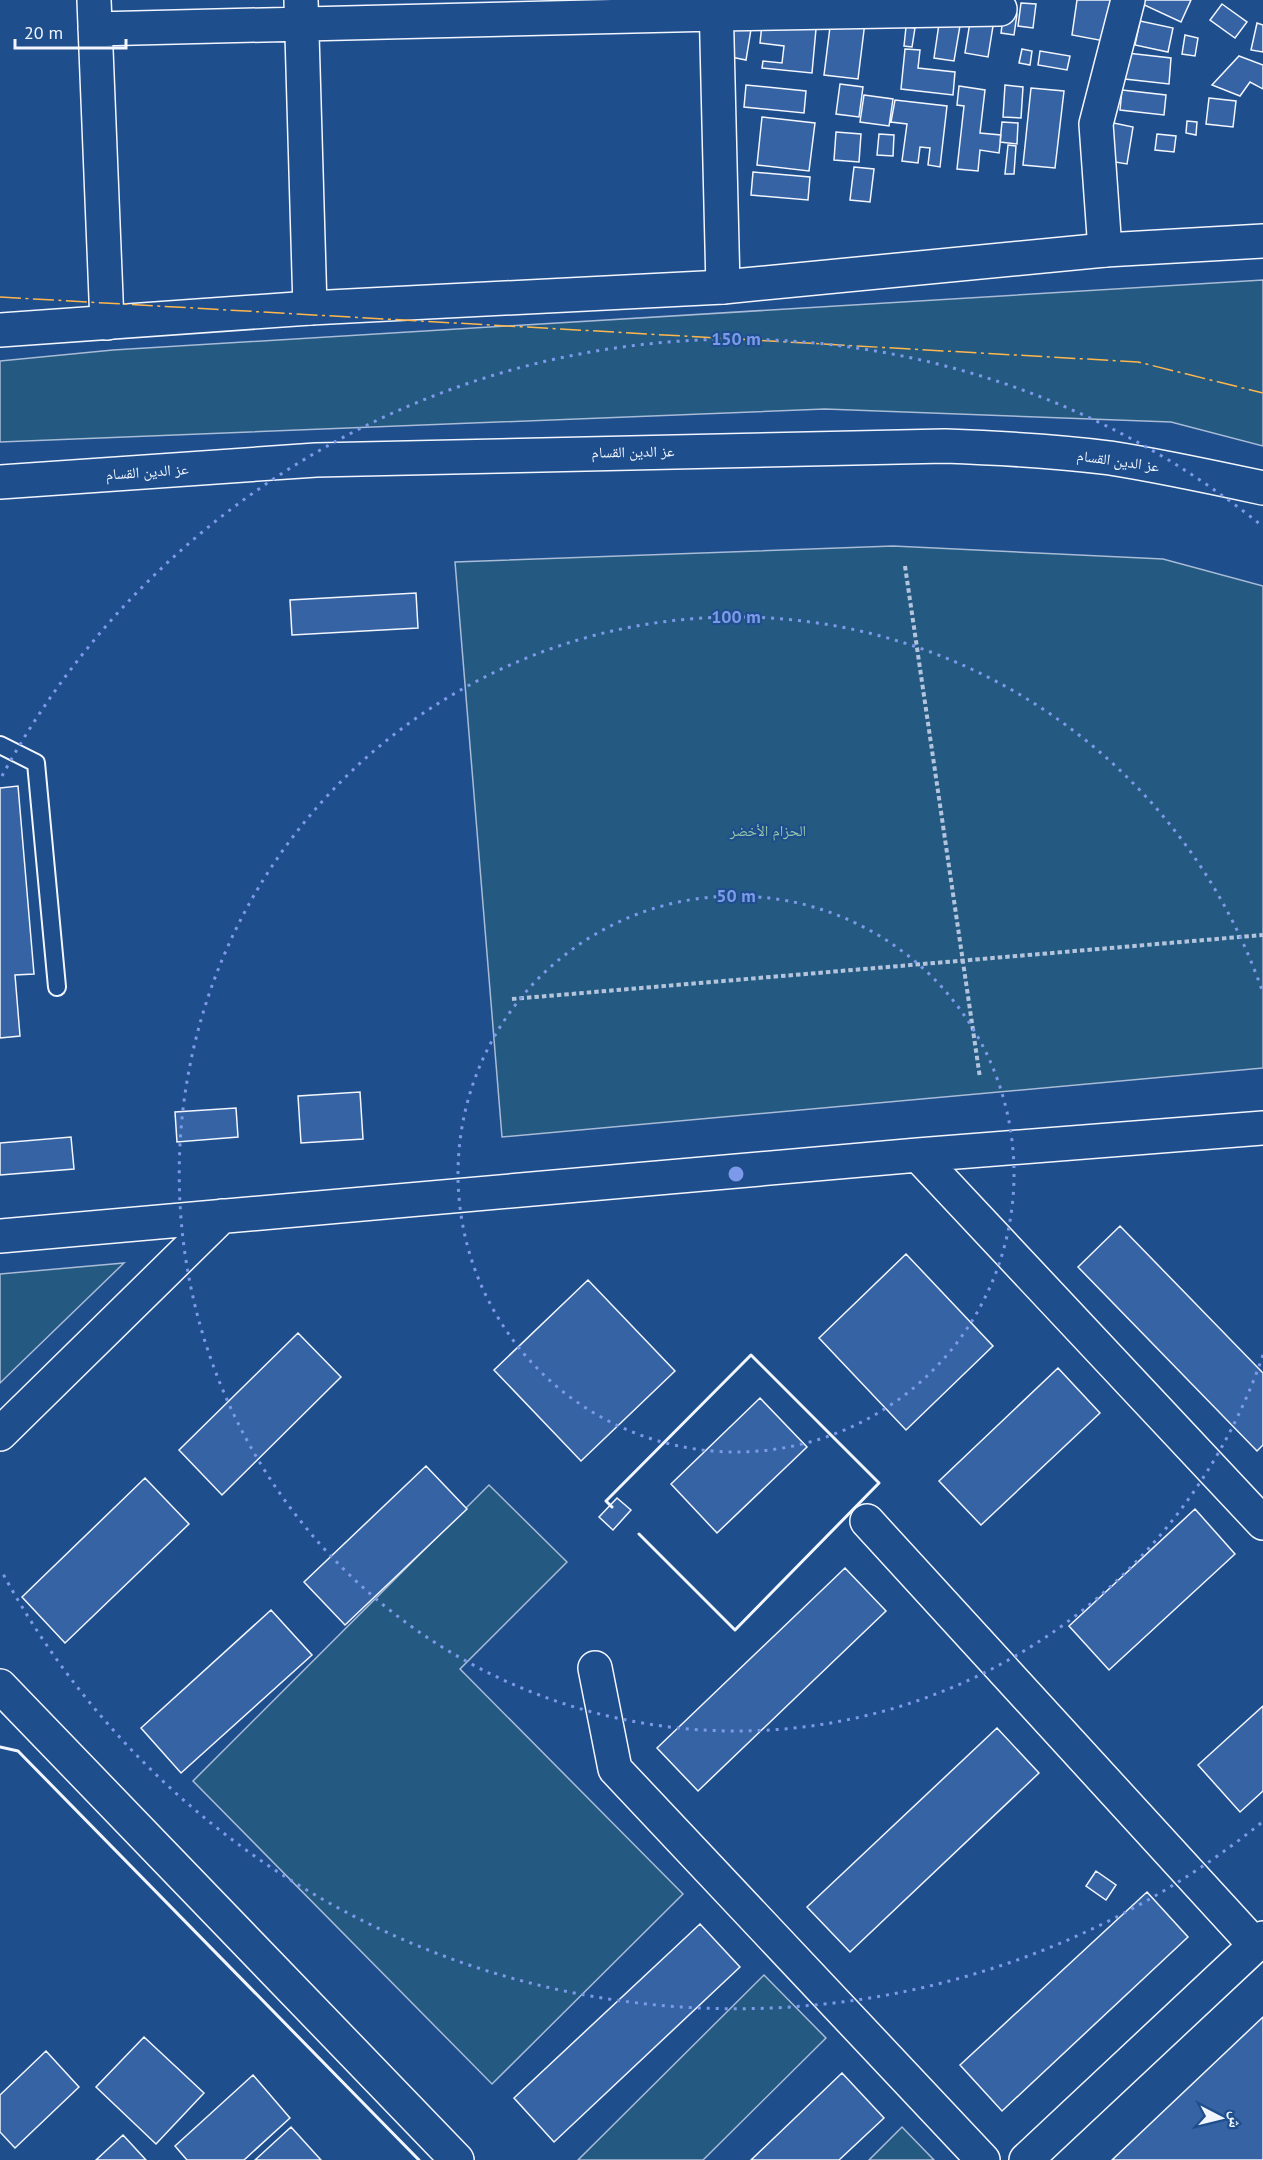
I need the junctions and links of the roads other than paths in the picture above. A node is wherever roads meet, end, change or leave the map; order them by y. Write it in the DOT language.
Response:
graph roads {
  1 [pos="1128,0"];
  2 [pos="716,7"];
  3 [pos="1000,9"];
  4 [pos="302,12"];
  5 [pos="95,14"];
  6 [pos="1260,236"];
  7 [pos="1105,250"];
  8 [pos="723,287"];
  9 [pos="310,308"];
  10 [pos="107,323"];
  11 [pos="0,330"];
  12 [pos="0,482"];
  13 [pos="1263,488"];
  14 [pos="0,745"];
  15 [pos="57,987"];
  16 [pos="1263,1128"];
  17 [pos="918,1155"];
  18 [pos="222,1216"];
  19 [pos="0,1236"];
  20 [pos="0,1434"];
  21 [pos="867,1521"];
  22 [pos="1263,1524"];
  23 [pos="595,1668"];
  24 [pos="0,1686"];
  25 [pos="1259,1942"];
  26 [pos="457,2160"];
  27 [pos="983,2160"];
  28 [pos="1026,2160"];
  1 -- 7 [label="main road"];
  2 -- 3 [label="main road"];
  2 -- 4 [label="main road"];
  2 -- 8 [label="main road"];
  4 -- 5 [label="main road"];
  4 -- 9 [label="main road"];
  5 -- 10 [label="main road"];
  6 -- 7 [label="main road"];
  7 -- 8 [label="main road"];
  8 -- 9 [label="main road"];
  9 -- 10 [label="main road"];
  10 -- 11 [label="main road"];
  12 -- 13 [label="main road, عز الدين القسام"];
  14 -- 15 [label="lane"];
  16 -- 17 [label="main road"];
  17 -- 18 [label="main road"];
  17 -- 22 [label="main road"];
  18 -- 19 [label="main road"];
  18 -- 20 [label="main road"];
  21 -- 25 [label="main road"];
  23 -- 27 [label="main road"];
  24 -- 26 [label="main road"];
  25 -- 28 [label="main road"];
}
